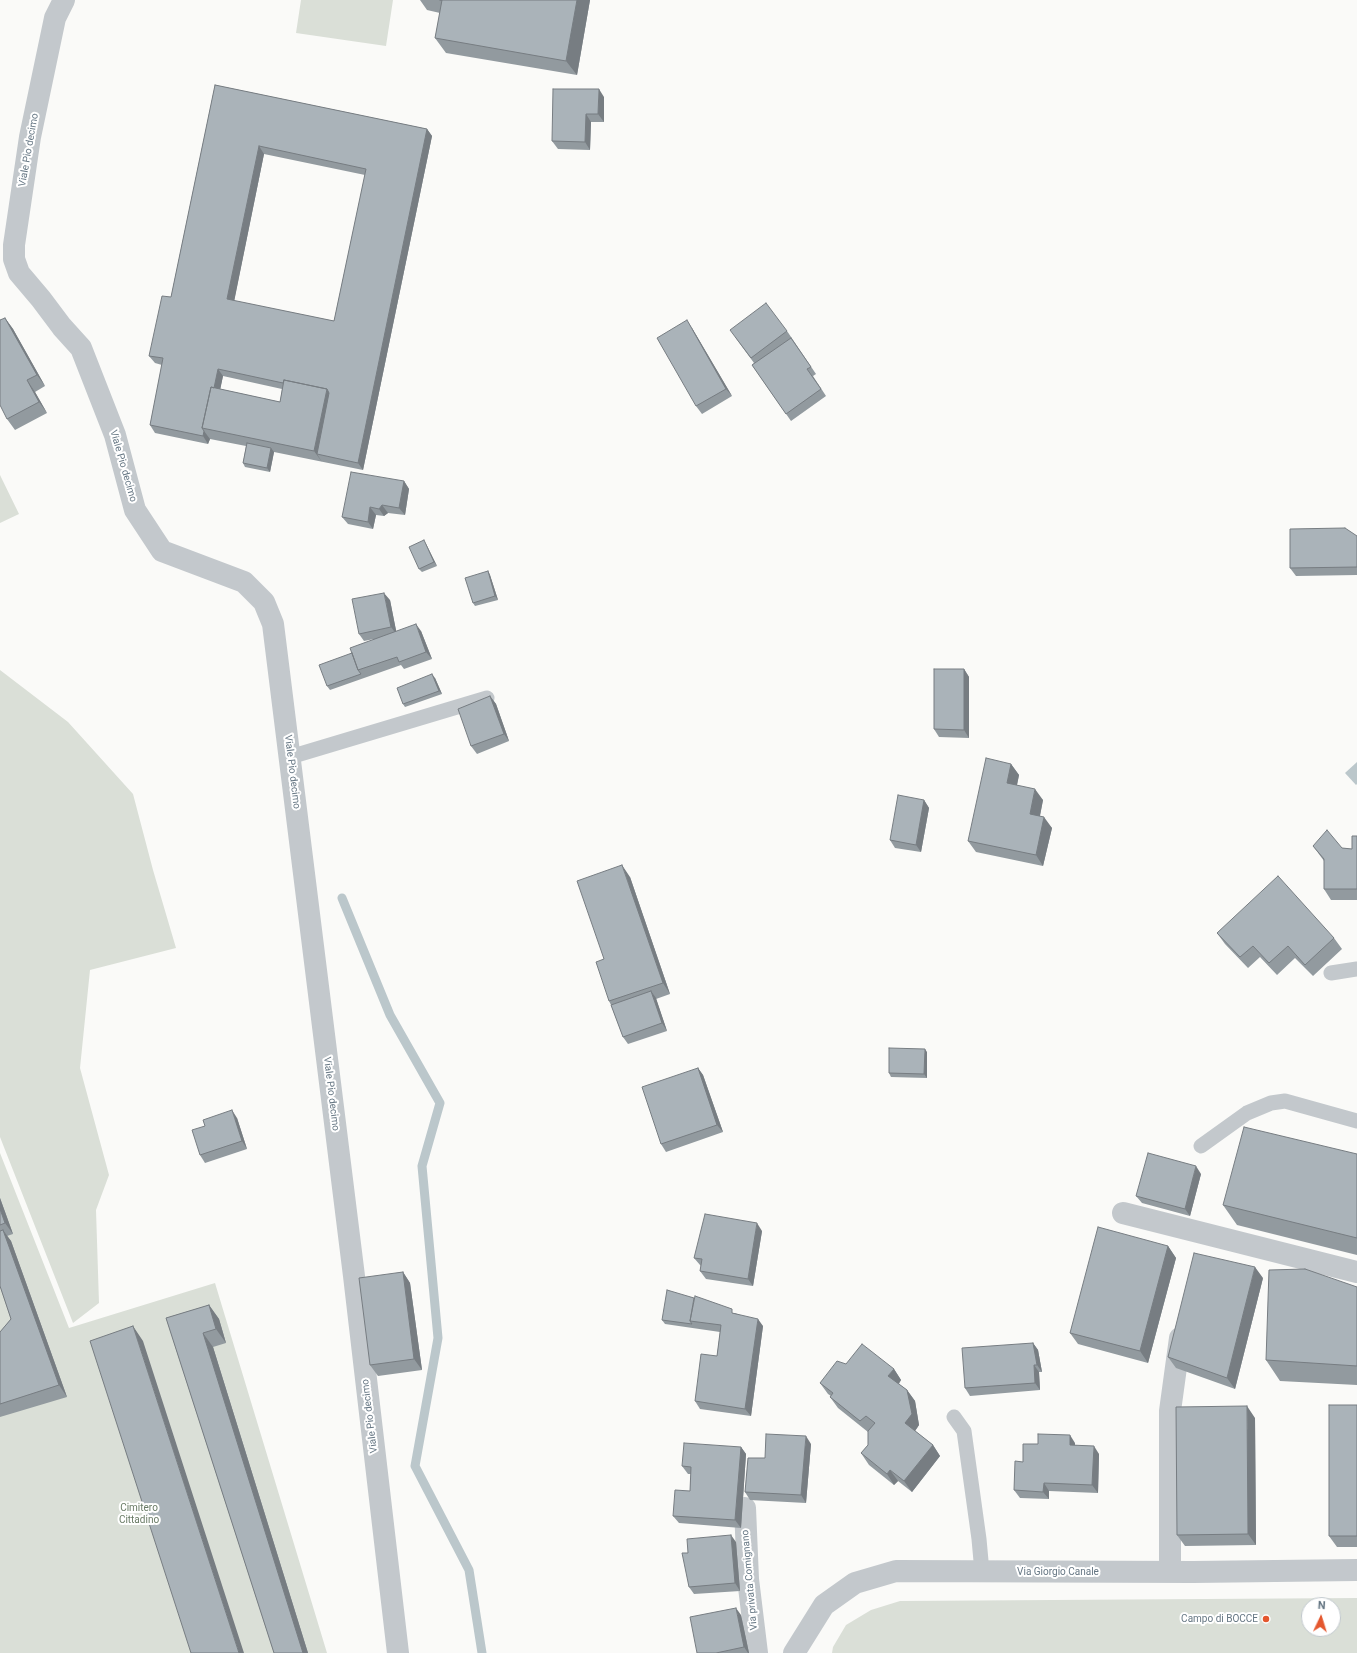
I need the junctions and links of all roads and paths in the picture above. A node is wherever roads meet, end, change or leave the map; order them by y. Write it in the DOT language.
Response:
graph roads {
  1 [pos="64,0"];
  2 [pos="487,698"];
  3 [pos="290,757"];
  4 [pos="1357,969"];
  5 [pos="1331,973"];
  6 [pos="1357,1121"];
  7 [pos="1201,1146"];
  8 [pos="1123,1213"];
  9 [pos="1357,1272"];
  10 [pos="1184,1318"];
  11 [pos="954,1417"];
  12 [pos="745,1508"];
  13 [pos="1357,1570"];
  14 [pos="982,1572"];
  15 [pos="1170,1572"];
  16 [pos="398,1653"];
  17 [pos="757,1653"];
  18 [pos="794,1653"];
  1 -- 3 [label="street, Viale Pio decimo"];
  2 -- 3 [label="lane"];
  3 -- 16 [label="street, Viale Pio decimo"];
  4 -- 5 [label="lane"];
  6 -- 7 [label="lane"];
  8 -- 9 [label="street"];
  10 -- 15 [label="street"];
  11 -- 14 [label="lane"];
  12 -- 17 [label="street, Via privata Comignano"];
  13 -- 15 [label="street, Via Giorgio Canale"];
  14 -- 15 [label="street, Via Giorgio Canale"];
  14 -- 18 [label="street, Via Giorgio Canale"];
}
